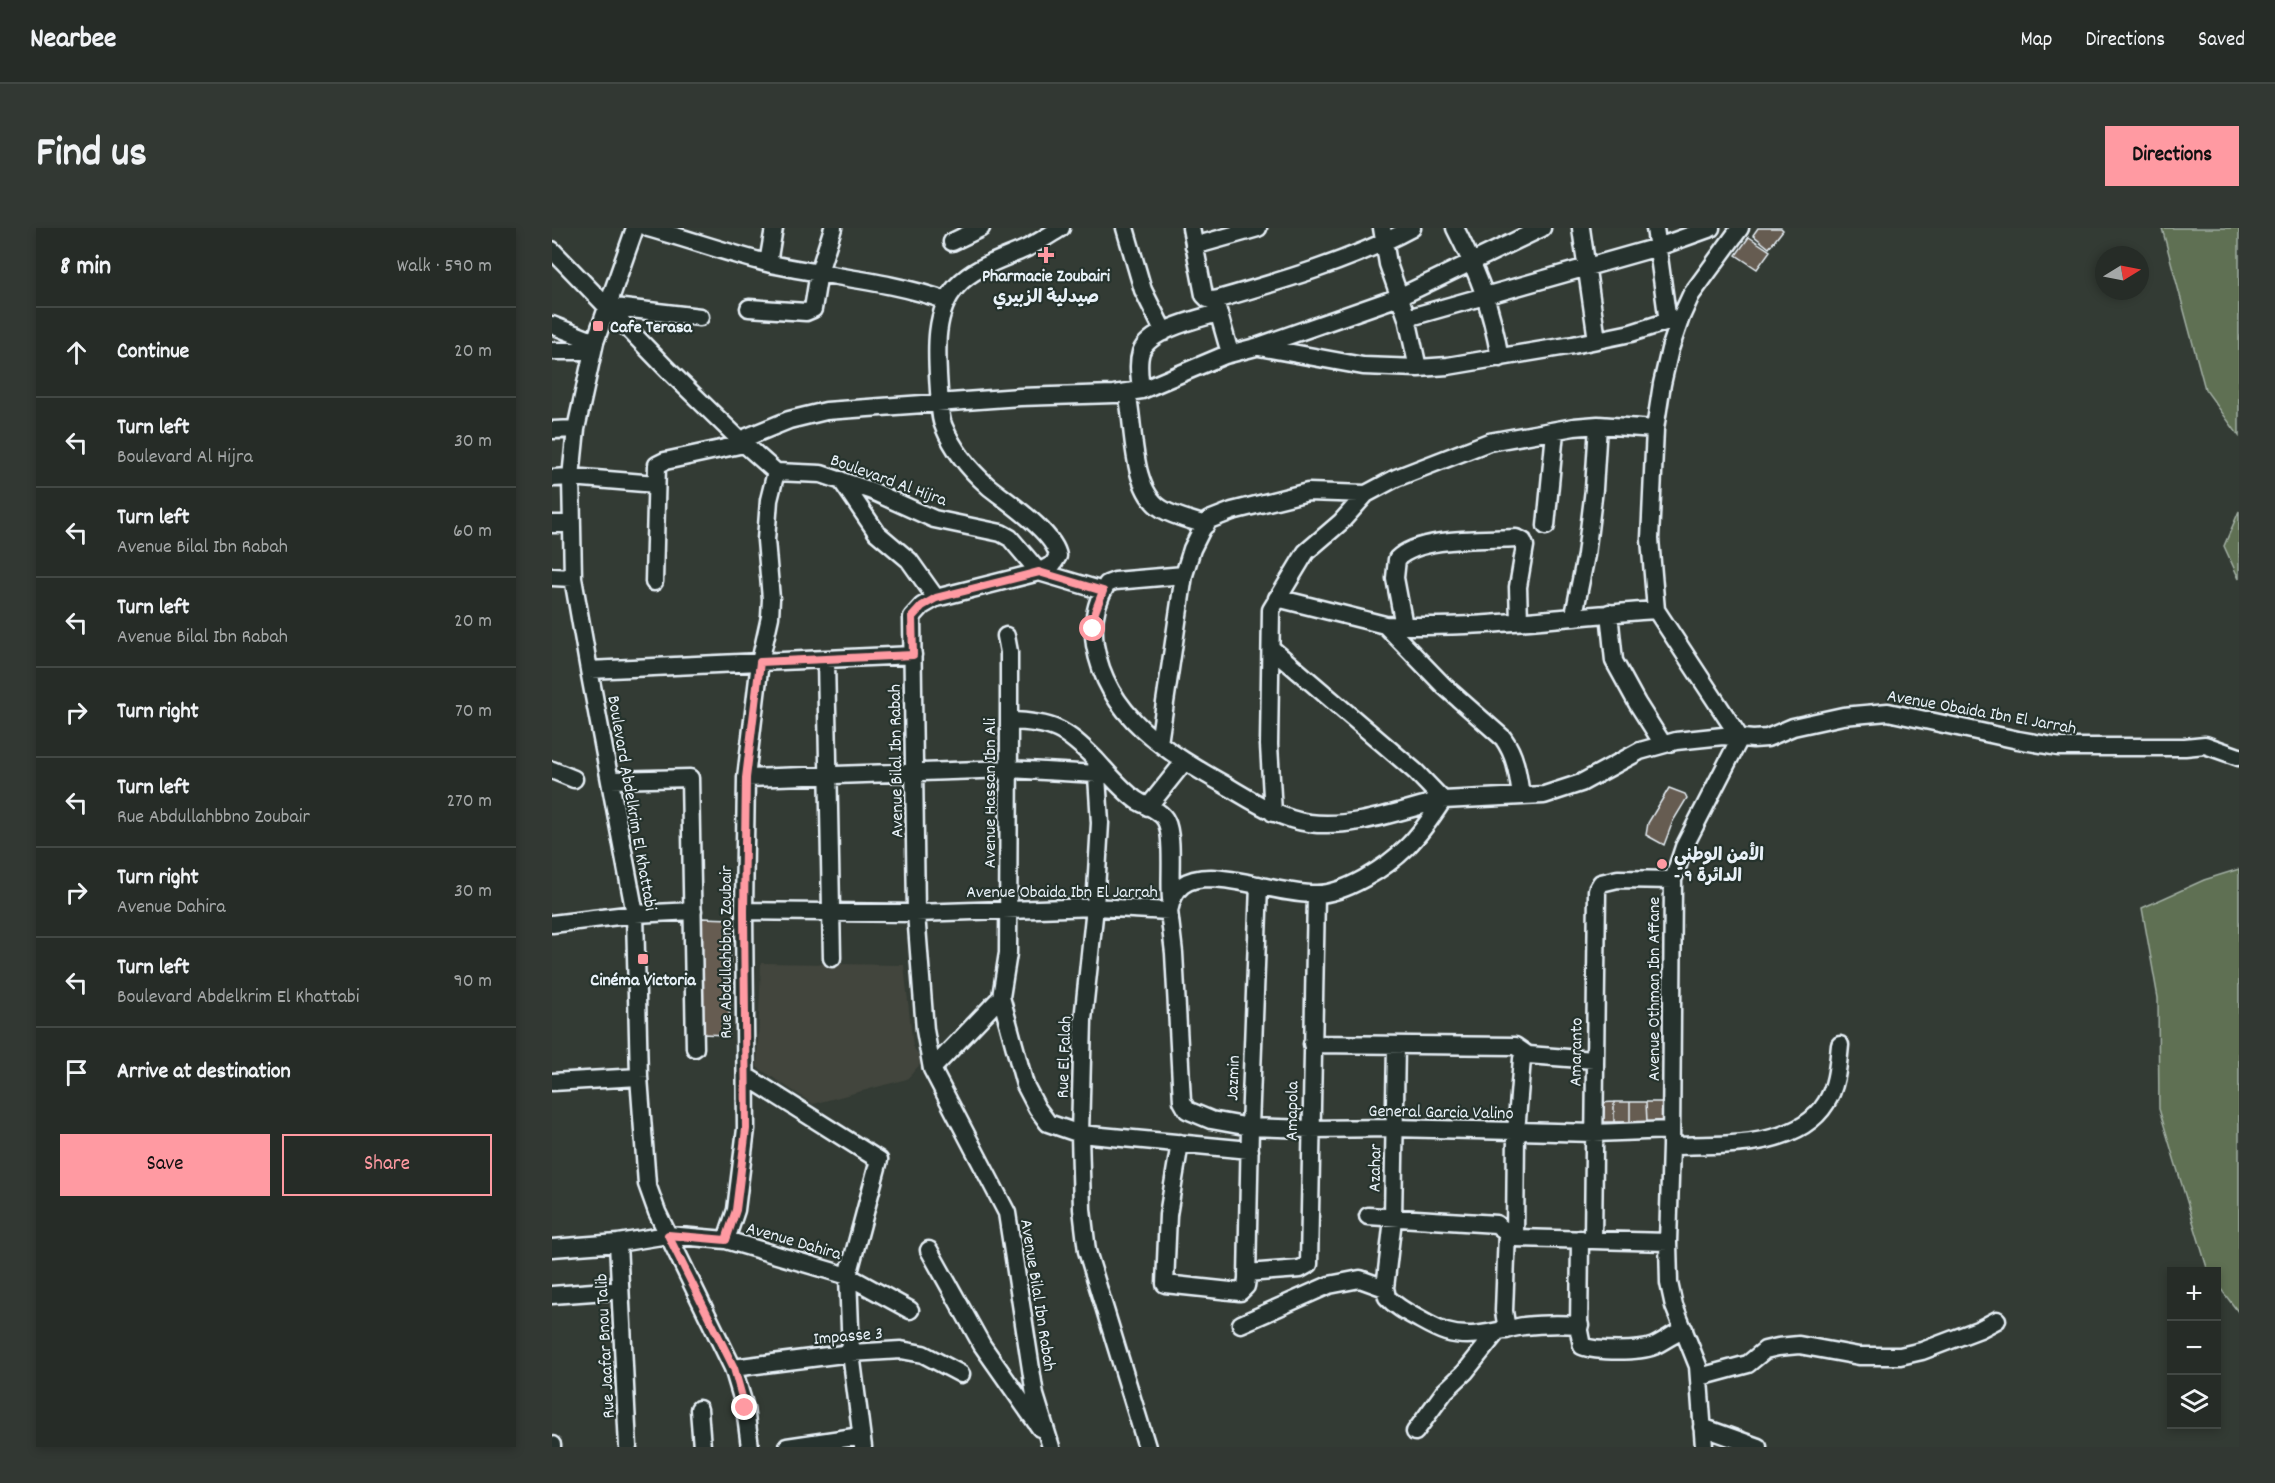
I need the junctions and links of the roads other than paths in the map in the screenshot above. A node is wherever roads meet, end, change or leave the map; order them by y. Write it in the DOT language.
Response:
graph roads {
  1 [pos="635,228"];
  2 [pos="648,228"];
  3 [pos="774,228"];
  4 [pos="833,228"];
  5 [pos="981,228"];
  6 [pos="1061,228"];
  7 [pos="1125,228"];
  8 [pos="1191,228"];
  9 [pos="1258,228"];
  10 [pos="1412,228"];
  11 [pos="1455,228"];
  12 [pos="1542,228"];
  13 [pos="1581,228"];
  14 [pos="1655,228"];
  15 [pos="1711,228"];
  16 [pos="1740,228"];
  17 [pos="1382,236"];
  18 [pos="952,242"];
  19 [pos="1194,246"];
  20 [pos="1658,247"];
  21 [pos="552,250"];
  22 [pos="1472,261"];
  23 [pos="768,263"];
  24 [pos="1587,267"];
  25 [pos="819,272"];
  26 [pos="1486,295"];
  27 [pos="1399,297"];
  28 [pos="947,301"];
  29 [pos="606,306"];
  30 [pos="1216,306"];
  31 [pos="748,308"];
  32 [pos="700,317"];
  33 [pos="1407,318"];
  34 [pos="1675,319"];
  35 [pos="552,325"];
  36 [pos="1164,332"];
  37 [pos="1597,340"];
  38 [pos="594,347"];
  39 [pos="1256,347"];
  40 [pos="552,351"];
  41 [pos="1230,353"];
  42 [pos="1500,358"];
  43 [pos="1418,368"];
  44 [pos="1134,391"];
  45 [pos="940,403"];
  46 [pos="1598,425"];
  47 [pos="576,429"];
  48 [pos="1655,429"];
  49 [pos="552,430"];
  50 [pos="1555,432"];
  51 [pos="742,442"];
  52 [pos="776,472"];
  53 [pos="571,477"];
  54 [pos="552,478"];
  55 [pos="841,480"];
  56 [pos="656,484"];
  57 [pos="1366,494"];
  58 [pos="552,524"];
  59 [pos="572,524"];
  60 [pos="1206,525"];
  61 [pos="1546,526"];
  62 [pos="1039,572"];
  63 [pos="1184,574"];
  64 [pos="552,577"];
  65 [pos="573,578"];
  66 [pos="654,582"];
  67 [pos="1103,591"];
  68 [pos="936,598"];
  69 [pos="1277,598"];
  70 [pos="1656,610"];
  71 [pos="1609,613"];
  72 [pos="1574,615"];
  73 [pos="1519,621"];
  74 [pos="1385,625"];
  75 [pos="1404,626"];
  76 [pos="1006,636"];
  77 [pos="1271,648"];
  78 [pos="913,655"];
  79 [pos="826,660"];
  80 [pos="760,662"];
  81 [pos="588,670"];
  82 [pos="1009,721"];
  83 [pos="1740,738"];
  84 [pos="1159,743"];
  85 [pos="1663,744"];
  86 [pos="2239,757"];
  87 [pos="1184,762"];
  88 [pos="1096,767"];
  89 [pos="1009,769"];
  90 [pos="552,770"];
  91 [pos="916,772"];
  92 [pos="828,776"];
  93 [pos="746,778"];
  94 [pos="611,780"];
  95 [pos="552,783"];
  96 [pos="1521,796"];
  97 [pos="1443,800"];
  98 [pos="1148,807"];
  99 [pos="1273,813"];
  100 [pos="1673,880"];
  101 [pos="1259,885"];
  102 [pos="1316,895"];
  103 [pos="1170,905"];
  104 [pos="1095,907"];
  105 [pos="1008,908"];
  106 [pos="693,911"];
  107 [pos="744,911"];
  108 [pos="832,912"];
  109 [pos="916,913"];
  110 [pos="635,914"];
  111 [pos="552,924"];
  112 [pos="832,958"];
  113 [pos="1001,997"];
  114 [pos="1312,1044"];
  115 [pos="1396,1045"];
  116 [pos="1840,1045"];
  117 [pos="694,1048"];
  118 [pos="1528,1055"];
  119 [pos="1593,1060"];
  120 [pos="932,1069"];
  121 [pos="746,1076"];
  122 [pos="639,1077"];
  123 [pos="552,1082"];
  124 [pos="1250,1127"];
  125 [pos="1394,1128"];
  126 [pos="1310,1129"];
  127 [pos="1516,1132"];
  128 [pos="1594,1133"];
  129 [pos="1080,1134"];
  130 [pos="1671,1138"];
  131 [pos="1180,1143"];
  132 [pos="1250,1150"];
  133 [pos="1368,1216"];
  134 [pos="1393,1219"];
  135 [pos="668,1235"];
  136 [pos="1511,1235"];
  137 [pos="726,1240"];
  138 [pos="1586,1240"];
  139 [pos="1668,1242"];
  140 [pos="618,1244"];
  141 [pos="552,1248"];
  142 [pos="928,1250"];
  143 [pos="1247,1273"];
  144 [pos="848,1276"];
  145 [pos="1385,1288"];
  146 [pos="620,1290"];
  147 [pos="552,1295"];
  148 [pos="910,1310"];
  149 [pos="1997,1320"];
  150 [pos="1241,1324"];
  151 [pos="1580,1325"];
  152 [pos="1684,1329"];
  153 [pos="1502,1331"];
  154 [pos="851,1353"];
  155 [pos="734,1368"];
  156 [pos="961,1374"];
  157 [pos="1700,1377"];
  158 [pos="699,1409"];
  159 [pos="1702,1427"];
  160 [pos="1415,1432"];
  161 [pos="862,1442"];
  162 [pos="1049,1443"];
  163 [pos="628,1447"];
  164 [pos="702,1447"];
  165 [pos="750,1447"];
  166 [pos="787,1447"];
  167 [pos="1147,1447"];
  168 [pos="1704,1447"];
  169 [pos="1758,1447"];
  1 -- 29 [label="street, Boulevard Abdelkrim El Khattabi"];
  2 -- 23 [label="street"];
  3 -- 23 [label="street"];
  4 -- 25 [label="street"];
  5 -- 18 [label="street"];
  6 -- 28 [label="street"];
  7 -- 36 [label="street"];
  8 -- 19 [label="street"];
  9 -- 19 [label="street"];
  10 -- 17 [label="street"];
  11 -- 22 [label="street"];
  12 -- 22 [label="street"];
  13 -- 24 [label="street"];
  14 -- 20 [label="street"];
  15 -- 20 [label="street"];
  16 -- 34 [label="street"];
  17 -- 27 [label="street"];
  17 -- 30 [label="street"];
  19 -- 30 [label="street"];
  20 -- 24 [label="street"];
  20 -- 34 [label="street"];
  21 -- 29 [label="street"];
  22 -- 26 [label="street"];
  22 -- 27 [label="street"];
  23 -- 25 [label="street"];
  24 -- 26 [label="street"];
  24 -- 37 [label="street"];
  25 -- 28 [label="street"];
  25 -- 31 [label="street"];
  26 -- 33 [label="street"];
  26 -- 42 [label="street"];
  27 -- 33 [label="street"];
  27 -- 39 [label="street"];
  28 -- 45 [label="street"];
  29 -- 32 [label="street"];
  29 -- 38 [label="street, Boulevard Abdelkrim El Khattabi"];
  29 -- 51 [label="street"];
  30 -- 36 [label="street"];
  30 -- 41 [label="street"];
  33 -- 43 [label="street"];
  34 -- 37 [label="street"];
  34 -- 48 [label="street"];
  35 -- 38 [label="street"];
  36 -- 44 [label="street"];
  37 -- 42 [label="street"];
  38 -- 40 [label="street"];
  38 -- 47 [label="street, Boulevard Abdelkrim El Khattabi"];
  39 -- 41 [label="street"];
  39 -- 43 [label="street"];
  41 -- 44 [label="street"];
  42 -- 43 [label="street"];
  44 -- 45 [label="street"];
  44 -- 60 [label="street"];
  45 -- 51 [label="street"];
  45 -- 62 [label="street"];
  46 -- 48 [label="street"];
  46 -- 50 [label="street"];
  46 -- 72 [label="street"];
  47 -- 49 [label="street"];
  47 -- 53 [label="street, Boulevard Abdelkrim El Khattabi"];
  48 -- 70 [label="street"];
  50 -- 57 [label="street"];
  50 -- 61 [label="street"];
  51 -- 52 [label="street"];
  51 -- 56 [label="street"];
  52 -- 55 [label="street, Boulevard Al Hijra"];
  52 -- 80 [label="street, Rue Abdullahbbno Zoubair"];
  53 -- 54 [label="street"];
  53 -- 56 [label="street"];
  53 -- 59 [label="street, Boulevard Abdelkrim El Khattabi"];
  55 -- 62 [label="street, Boulevard Al Hijra"];
  55 -- 68 [label="street"];
  56 -- 66 [label="street"];
  57 -- 60 [label="street"];
  57 -- 69 [label="street"];
  58 -- 59 [label="street"];
  59 -- 65 [label="street, Boulevard Abdelkrim El Khattabi"];
  60 -- 63 [label="street"];
  62 -- 67 [label="street"];
  62 -- 68 [label="street, Avenue Bilal Ibn Rabah"];
  63 -- 67 [label="street"];
  63 -- 84 [label="street"];
  64 -- 65 [label="street"];
  65 -- 81 [label="street, Boulevard Abdelkrim El Khattabi"];
  67 -- 84 [label="street"];
  68 -- 78 [label="street, Avenue Bilal Ibn Rabah"];
  69 -- 74 [label="street"];
  69 -- 77 [label="street"];
  70 -- 71 [label="street"];
  70 -- 83 [label="street"];
  71 -- 72 [label="street"];
  71 -- 85 [label="street"];
  72 -- 73 [label="street"];
  73 -- 75 [label="street"];
  73 -- 75 [label="street"];
  74 -- 75 [label="street"];
  74 -- 96 [label="street"];
  76 -- 82 [label="street, Avenue Hassan Ibn Ali"];
  77 -- 97 [label="street"];
  77 -- 99 [label="street"];
  78 -- 79 [label="street"];
  78 -- 91 [label="street, Avenue Bilal Ibn Rabah"];
  79 -- 80 [label="street"];
  79 -- 92 [label="street"];
  80 -- 81 [label="street"];
  80 -- 93 [label="street, Rue Abdullahbbno Zoubair"];
  81 -- 94 [label="street, Boulevard Abdelkrim El Khattabi"];
  82 -- 88 [label="street"];
  82 -- 89 [label="street, Avenue Hassan Ibn Ali"];
  83 -- 85 [label="street, Avenue Obaida Ibn El Jarrah"];
  83 -- 86 [label="street, Avenue Obaida Ibn El Jarrah"];
  83 -- 100 [label="street, Avenue Othman Ibn Affane"];
  84 -- 87 [label="street"];
  85 -- 96 [label="street, Avenue Obaida Ibn El Jarrah"];
  87 -- 98 [label="street"];
  87 -- 99 [label="street"];
  88 -- 89 [label="street"];
  88 -- 98 [label="street, General Garcia Valino"];
  88 -- 104 [label="street, Rue El Falah"];
  89 -- 91 [label="street"];
  89 -- 105 [label="street, Avenue Hassan Ibn Ali"];
  90 -- 95 [label="street"];
  91 -- 92 [label="street"];
  91 -- 109 [label="street, Avenue Bilal Ibn Rabah"];
  92 -- 93 [label="street"];
  92 -- 108 [label="street"];
  93 -- 107 [label="street, Rue Abdullahbbno Zoubair"];
  94 -- 106 [label="street"];
  94 -- 110 [label="street, Boulevard Abdelkrim El Khattabi"];
  96 -- 97 [label="street, Avenue Obaida Ibn El Jarrah"];
  97 -- 99 [label="street"];
  97 -- 102 [label="street, Avenue Obaida Ibn El Jarrah"];
  98 -- 103 [label="street, General Garcia Valino"];
  100 -- 119 [label="street, Amaranto"];
  100 -- 130 [label="street, Avenue Othman Ibn Affane"];
  101 -- 102 [label="street, Avenue Obaida Ibn El Jarrah"];
  101 -- 103 [label="street, Avenue Obaida Ibn El Jarrah"];
  101 -- 124 [label="street, Jazmin"];
  102 -- 114 [label="street, Amapola"];
  103 -- 104 [label="street, Avenue Obaida Ibn El Jarrah"];
  103 -- 124 [label="street, General Garcia Valino"];
  104 -- 105 [label="street, Avenue Obaida Ibn El Jarrah"];
  104 -- 129 [label="street, Rue El Falah"];
  105 -- 109 [label="street, Avenue Obaida Ibn El Jarrah"];
  105 -- 113 [label="street, Avenue Hassan Ibn Ali"];
  106 -- 110 [label="street"];
  106 -- 117 [label="street"];
  107 -- 108 [label="street, Avenue Obaida Ibn El Jarrah"];
  107 -- 121 [label="street, Rue Abdullahbbno Zoubair"];
  108 -- 109 [label="street, Avenue Obaida Ibn El Jarrah"];
  108 -- 112 [label="street"];
  109 -- 120 [label="street, Avenue Bilal Ibn Rabah"];
  110 -- 111 [label="street"];
  110 -- 122 [label="street, Boulevard Abdelkrim El Khattabi"];
  113 -- 120 [label="street"];
  113 -- 129 [label="street, Avenue Hassan Ibn Ali"];
  114 -- 115 [label="street"];
  114 -- 126 [label="street, Amapola"];
  115 -- 118 [label="street"];
  115 -- 125 [label="street, Azahar"];
  116 -- 130 [label="street, General Garcia Valino"];
  118 -- 119 [label="street"];
  118 -- 127 [label="street"];
  119 -- 128 [label="street, Amaranto"];
  120 -- 162 [label="street, Avenue Bilal Ibn Rabah"];
  121 -- 137 [label="street, Rue Abdullahbbno Zoubair"];
  121 -- 144 [label="street"];
  122 -- 123 [label="street"];
  122 -- 135 [label="street, Boulevard Abdelkrim El Khattabi"];
  124 -- 126 [label="street, General Garcia Valino"];
  124 -- 132 [label="street, Jazmin"];
  125 -- 126 [label="street, General Garcia Valino"];
  125 -- 127 [label="street, General Garcia Valino"];
  125 -- 134 [label="street, Azahar"];
  126 -- 143 [label="street, Amapola"];
  127 -- 128 [label="street, General Garcia Valino"];
  127 -- 136 [label="street"];
  128 -- 130 [label="street, General Garcia Valino"];
  128 -- 138 [label="street, Amaranto"];
  129 -- 131 [label="street, Avenue Hassan Ibn Ali"];
  129 -- 167 [label="street, Rue El Falah"];
  130 -- 139 [label="street, Avenue Othman Ibn Affane"];
  131 -- 132 [label="street, Avenue Hassan Ibn Ali"];
  131 -- 143 [label="street"];
  132 -- 143 [label="street, Jazmin"];
  133 -- 134 [label="street"];
  134 -- 136 [label="street"];
  134 -- 145 [label="street, Azahar"];
  135 -- 137 [label="street, Avenue Dahira"];
  135 -- 140 [label="street, Avenue Dahira"];
  135 -- 155 [label="street, Boulevard Abdelkrim El Khattabi"];
  136 -- 138 [label="street"];
  136 -- 153 [label="street"];
  137 -- 144 [label="street, Avenue Dahira"];
  138 -- 139 [label="street"];
  138 -- 151 [label="street, Amaranto"];
  139 -- 152 [label="street, Avenue Othman Ibn Affane"];
  140 -- 141 [label="street, Avenue Dahira"];
  140 -- 146 [label="street, Rue Jaafar Bnou Talib"];
  142 -- 162 [label="street"];
  144 -- 148 [label="street, Avenue Dahira"];
  144 -- 154 [label="street"];
  145 -- 150 [label="street"];
  145 -- 153 [label="street"];
  146 -- 147 [label="street"];
  146 -- 163 [label="street, Rue Jaafar Bnou Talib"];
  149 -- 157 [label="street"];
  151 -- 152 [label="street"];
  151 -- 153 [label="street"];
  152 -- 157 [label="street, Avenue Othman Ibn Affane"];
  153 -- 160 [label="street"];
  154 -- 155 [label="street, Impasse 3"];
  154 -- 156 [label="street, Impasse 3"];
  154 -- 161 [label="street"];
  155 -- 165 [label="street, Boulevard Abdelkrim El Khattabi"];
  157 -- 159 [label="street, Avenue Othman Ibn Affane"];
  158 -- 164 [label="street"];
  159 -- 168 [label="street, Avenue Othman Ibn Affane"];
  159 -- 169 [label="street"];
  161 -- 166 [label="street"];
}
